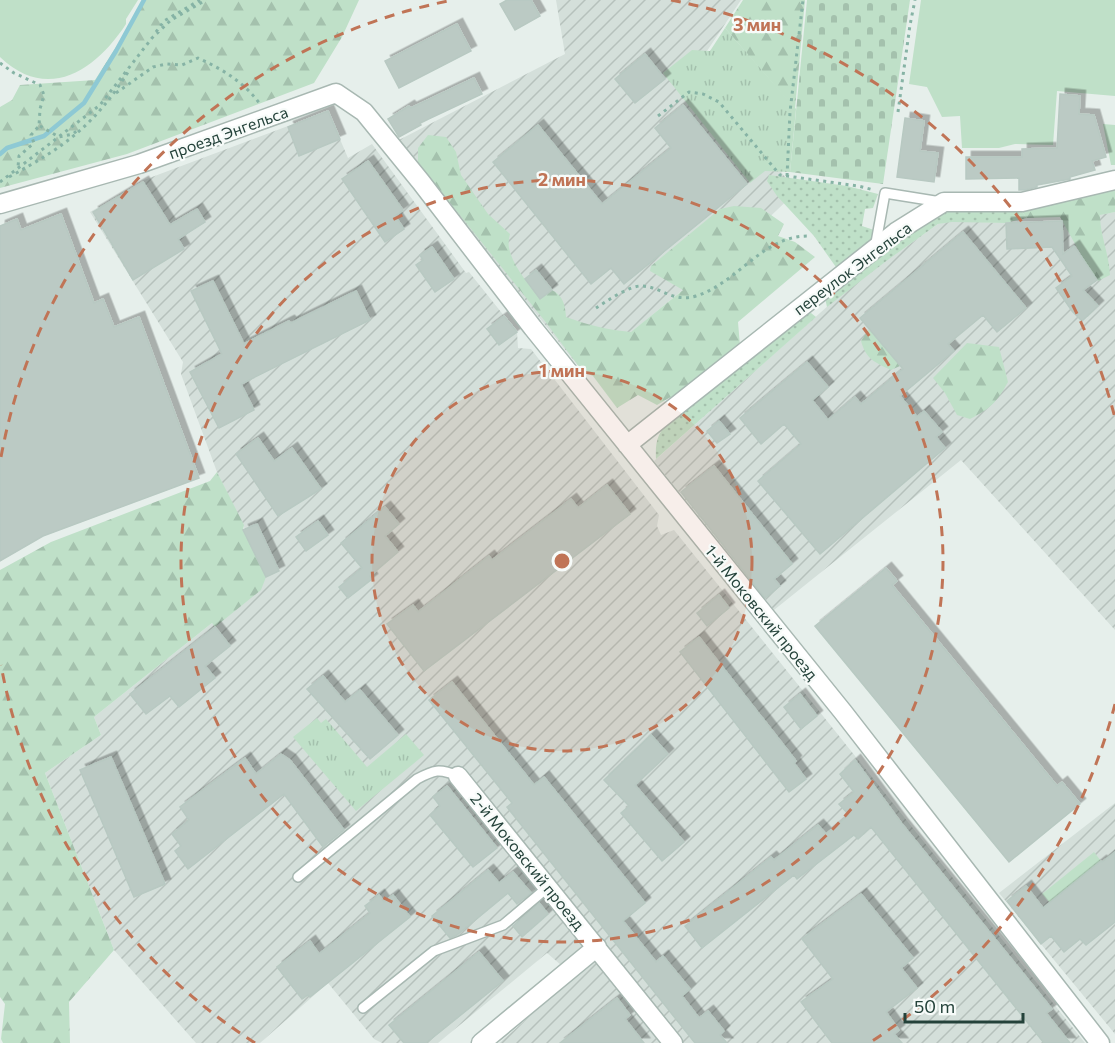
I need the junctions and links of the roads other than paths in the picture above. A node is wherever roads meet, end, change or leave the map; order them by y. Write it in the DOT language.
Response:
graph roads {
  1 [pos="1115,180"];
  2 [pos="421,182"];
  3 [pos="944,202"];
  4 [pos="0,204"];
  5 [pos="875,248"];
  6 [pos="627,445"];
  7 [pos="458,776"];
  8 [pos="298,877"];
  9 [pos="548,887"];
  10 [pos="597,947"];
  11 [pos="363,1008"];
  12 [pos="481,1043"];
  13 [pos="673,1043"];
  14 [pos="1100,1043"];
  1 -- 3 [label="street"];
  2 -- 4 [label="street, проезд Энгельса"];
  2 -- 6 [label="street, 1-й Моковский проезд"];
  3 -- 5 [label="street, переулок Энгельса"];
  3 -- 5 [label="lane"];
  5 -- 6 [label="street, переулок Энгельса"];
  6 -- 14 [label="street, 1-й Моковский проезд"];
  7 -- 8 [label="lane"];
  7 -- 9 [label="street, 2-й Моковский проезд"];
  9 -- 10 [label="street, 2-й Моковский проезд"];
  9 -- 11 [label="lane"];
  10 -- 12 [label="street"];
  10 -- 13 [label="street, 2-й Моковский проезд"];
}
